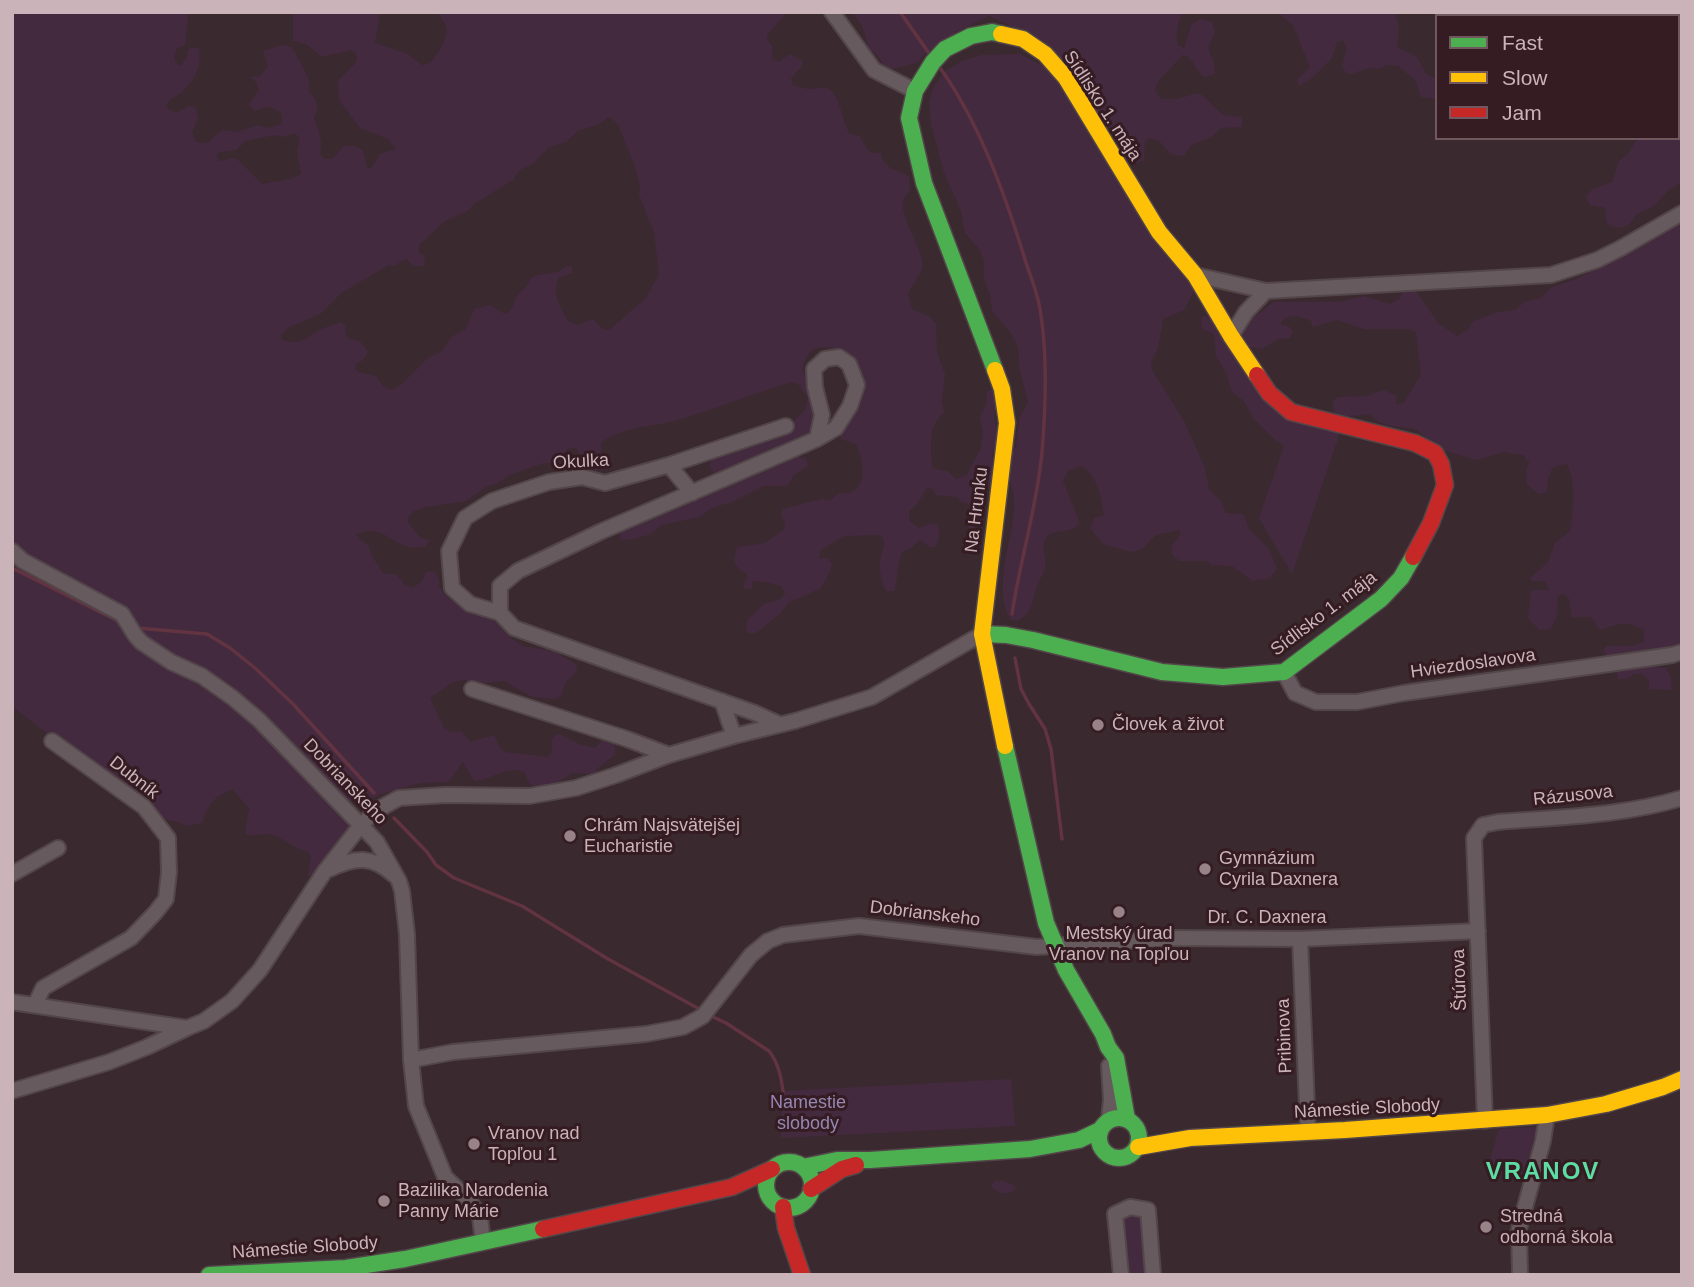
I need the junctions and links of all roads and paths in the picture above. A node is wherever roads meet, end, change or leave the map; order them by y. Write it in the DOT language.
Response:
graph roads {
  1 [pos="832,12"];
  2 [pos="915,91"];
  3 [pos="1682,213"];
  4 [pos="1195,275"];
  5 [pos="1266,291"];
  6 [pos="1231,336"];
  7 [pos="786,426"];
  8 [pos="817,439"];
  9 [pos="669,465"];
  10 [pos="692,493"];
  11 [pos="12,551"];
  12 [pos="500,613"];
  13 [pos="982,634"];
  14 [pos="1682,652"];
  15 [pos="1284,672"];
  16 [pos="472,689"];
  17 [pos="722,701"];
  18 [pos="779,724"];
  19 [pos="734,736"];
  20 [pos="626,739"];
  21 [pos="52,741"];
  22 [pos="669,755"];
  23 [pos="633,768"];
  24 [pos="1682,798"];
  25 [pos="361,825"];
  26 [pos="1474,838"];
  27 [pos="58,848"];
  28 [pos="325,871"];
  29 [pos="12,874"];
  30 [pos="399,881"];
  31 [pos="1478,931"];
  32 [pos="1300,939"];
  33 [pos="1056,946"];
  34 [pos="12,1002"];
  35 [pos="35,1005"];
  36 [pos="143,1022"];
  37 [pos="187,1028"];
  38 [pos="146,1047"];
  39 [pos="1108,1047"];
  40 [pos="411,1060"];
  41 [pos="1682,1079"];
  42 [pos="12,1091"];
  43 [pos="1547,1115"];
  44 [pos="1485,1121"];
  45 [pos="1132,1123"];
  46 [pos="1105,1125"];
  47 [pos="1308,1131"];
  48 [pos="1190,1138"];
  49 [pos="1138,1147"];
  50 [pos="1030,1149"];
  51 [pos="1107,1155"];
  52 [pos="870,1160"];
  53 [pos="803,1167"];
  54 [pos="772,1169"];
  55 [pos="732,1187"];
  56 [pos="808,1195"];
  57 [pos="769,1196"];
  58 [pos="783,1207"];
  59 [pos="483,1242"];
  60 [pos="793,1248"];
  61 [pos="346,1271"];
  62 [pos="209,1275"];
  63 [pos="802,1275"];
  64 [pos="1121,1275"];
  65 [pos="1153,1275"];
  66 [pos="1520,1275"];
  1 -- 2 [label="street"];
  2 -- 4 [label="street, Sídlisko 1. mája"];
  2 -- 13 [label="street, Na Hrunku"];
  3 -- 5 [label="street"];
  4 -- 5 [label="street"];
  4 -- 6 [label="street, Sídlisko 1. mája"];
  5 -- 6 [label="street"];
  6 -- 15 [label="street, Sídlisko 1. mája"];
  7 -- 9 [label="street, Okulka"];
  8 -- 8 [label="street"];
  8 -- 10 [label="street"];
  9 -- 10 [label="street"];
  9 -- 12 [label="street, Okulka"];
  10 -- 12 [label="street"];
  11 -- 25 [label="street, Dobrianskeho"];
  12 -- 17 [label="street, Okulka"];
  13 -- 15 [label="street, Sídlisko 1. mája"];
  13 -- 18 [label="street"];
  13 -- 33 [label="street, Na Hrunku"];
  14 -- 15 [label="street, Hviezdoslavova"];
  16 -- 20 [label="street"];
  17 -- 18 [label="street, Okulka"];
  17 -- 19 [label="street"];
  18 -- 19 [label="street"];
  19 -- 22 [label="street"];
  20 -- 22 [label="street"];
  20 -- 23 [label="street"];
  21 -- 35 [label="street, Dubník"];
  22 -- 23 [label="street"];
  23 -- 25 [label="street"];
  24 -- 26 [label="street, Rázusova"];
  25 -- 28 [label="street"];
  25 -- 30 [label="street, Dobrianskeho"];
  26 -- 31 [label="street, Štúrova"];
  27 -- 29 [label="street"];
  28 -- 30 [label="street"];
  28 -- 37 [label="street"];
  30 -- 40 [label="street, Dobrianskeho"];
  31 -- 32 [label="street, Dr. C. Daxnera"];
  31 -- 44 [label="street, Štúrova"];
  32 -- 33 [label="street, Dr. C. Daxnera"];
  32 -- 47 [label="street, Pribinova"];
  33 -- 39 [label="street, Na Hrunku"];
  33 -- 40 [label="street, Dobrianskeho"];
  34 -- 35 [label="street"];
  35 -- 36 [label="street"];
  36 -- 37 [label="street"];
  36 -- 38 [label="street"];
  37 -- 38 [label="street"];
  38 -- 42 [label="street"];
  39 -- 45 [label="street, Na Hrunku"];
  39 -- 46 [label="street, Na Hrunku"];
  40 -- 59 [label="street, Dobrianskeho"];
  41 -- 43 [label="street, Námestie Slobody"];
  43 -- 44 [label="street, Námestie Slobody"];
  43 -- 66 [label="street"];
  44 -- 47 [label="street, Námestie Slobody"];
  45 -- 46 [label="street"];
  45 -- 48 [label="street, Námestie Slobody"];
  45 -- 49 [label="street"];
  46 -- 50 [label="street"];
  46 -- 51 [label="street"];
  47 -- 48 [label="street, Námestie Slobody"];
  48 -- 49 [label="street, Námestie Slobody"];
  49 -- 51 [label="street"];
  50 -- 51 [label="street"];
  50 -- 52 [label="street"];
  52 -- 53 [label="street"];
  52 -- 56 [label="street"];
  53 -- 54 [label="street"];
  53 -- 56 [label="street"];
  54 -- 55 [label="street"];
  54 -- 57 [label="street"];
  55 -- 57 [label="street"];
  55 -- 59 [label="street, Námestie Slobody"];
  56 -- 58 [label="street"];
  56 -- 60 [label="street"];
  57 -- 58 [label="street"];
  58 -- 60 [label="street"];
  59 -- 61 [label="street, Námestie Slobody"];
  60 -- 63 [label="street"];
  61 -- 62 [label="street, Námestie Slobody"];
  64 -- 65 [label="street"];
}
